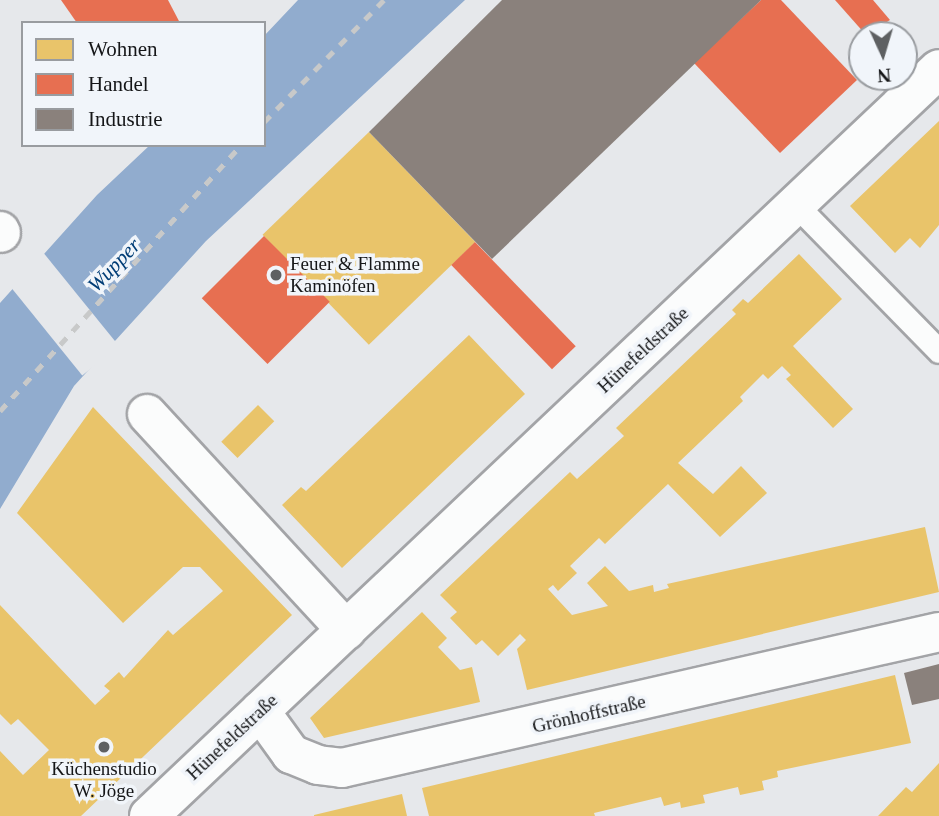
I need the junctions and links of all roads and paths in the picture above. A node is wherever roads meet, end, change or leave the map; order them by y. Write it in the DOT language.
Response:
graph roads {
  1 [pos="939,69"];
  2 [pos="796,205"];
  3 [pos="939,351"];
  4 [pos="147,414"];
  5 [pos="346,630"];
  6 [pos="939,632"];
  7 [pos="260,711"];
  8 [pos="149,816"];
  1 -- 2 [label="street, Hünefeldstraße"];
  2 -- 3 [label="lane"];
  2 -- 5 [label="street, Hünefeldstraße"];
  4 -- 5 [label="street"];
  5 -- 7 [label="street, Hünefeldstraße"];
  6 -- 7 [label="street, Grönhoffstraße"];
  7 -- 8 [label="street, Hünefeldstraße"];
}
